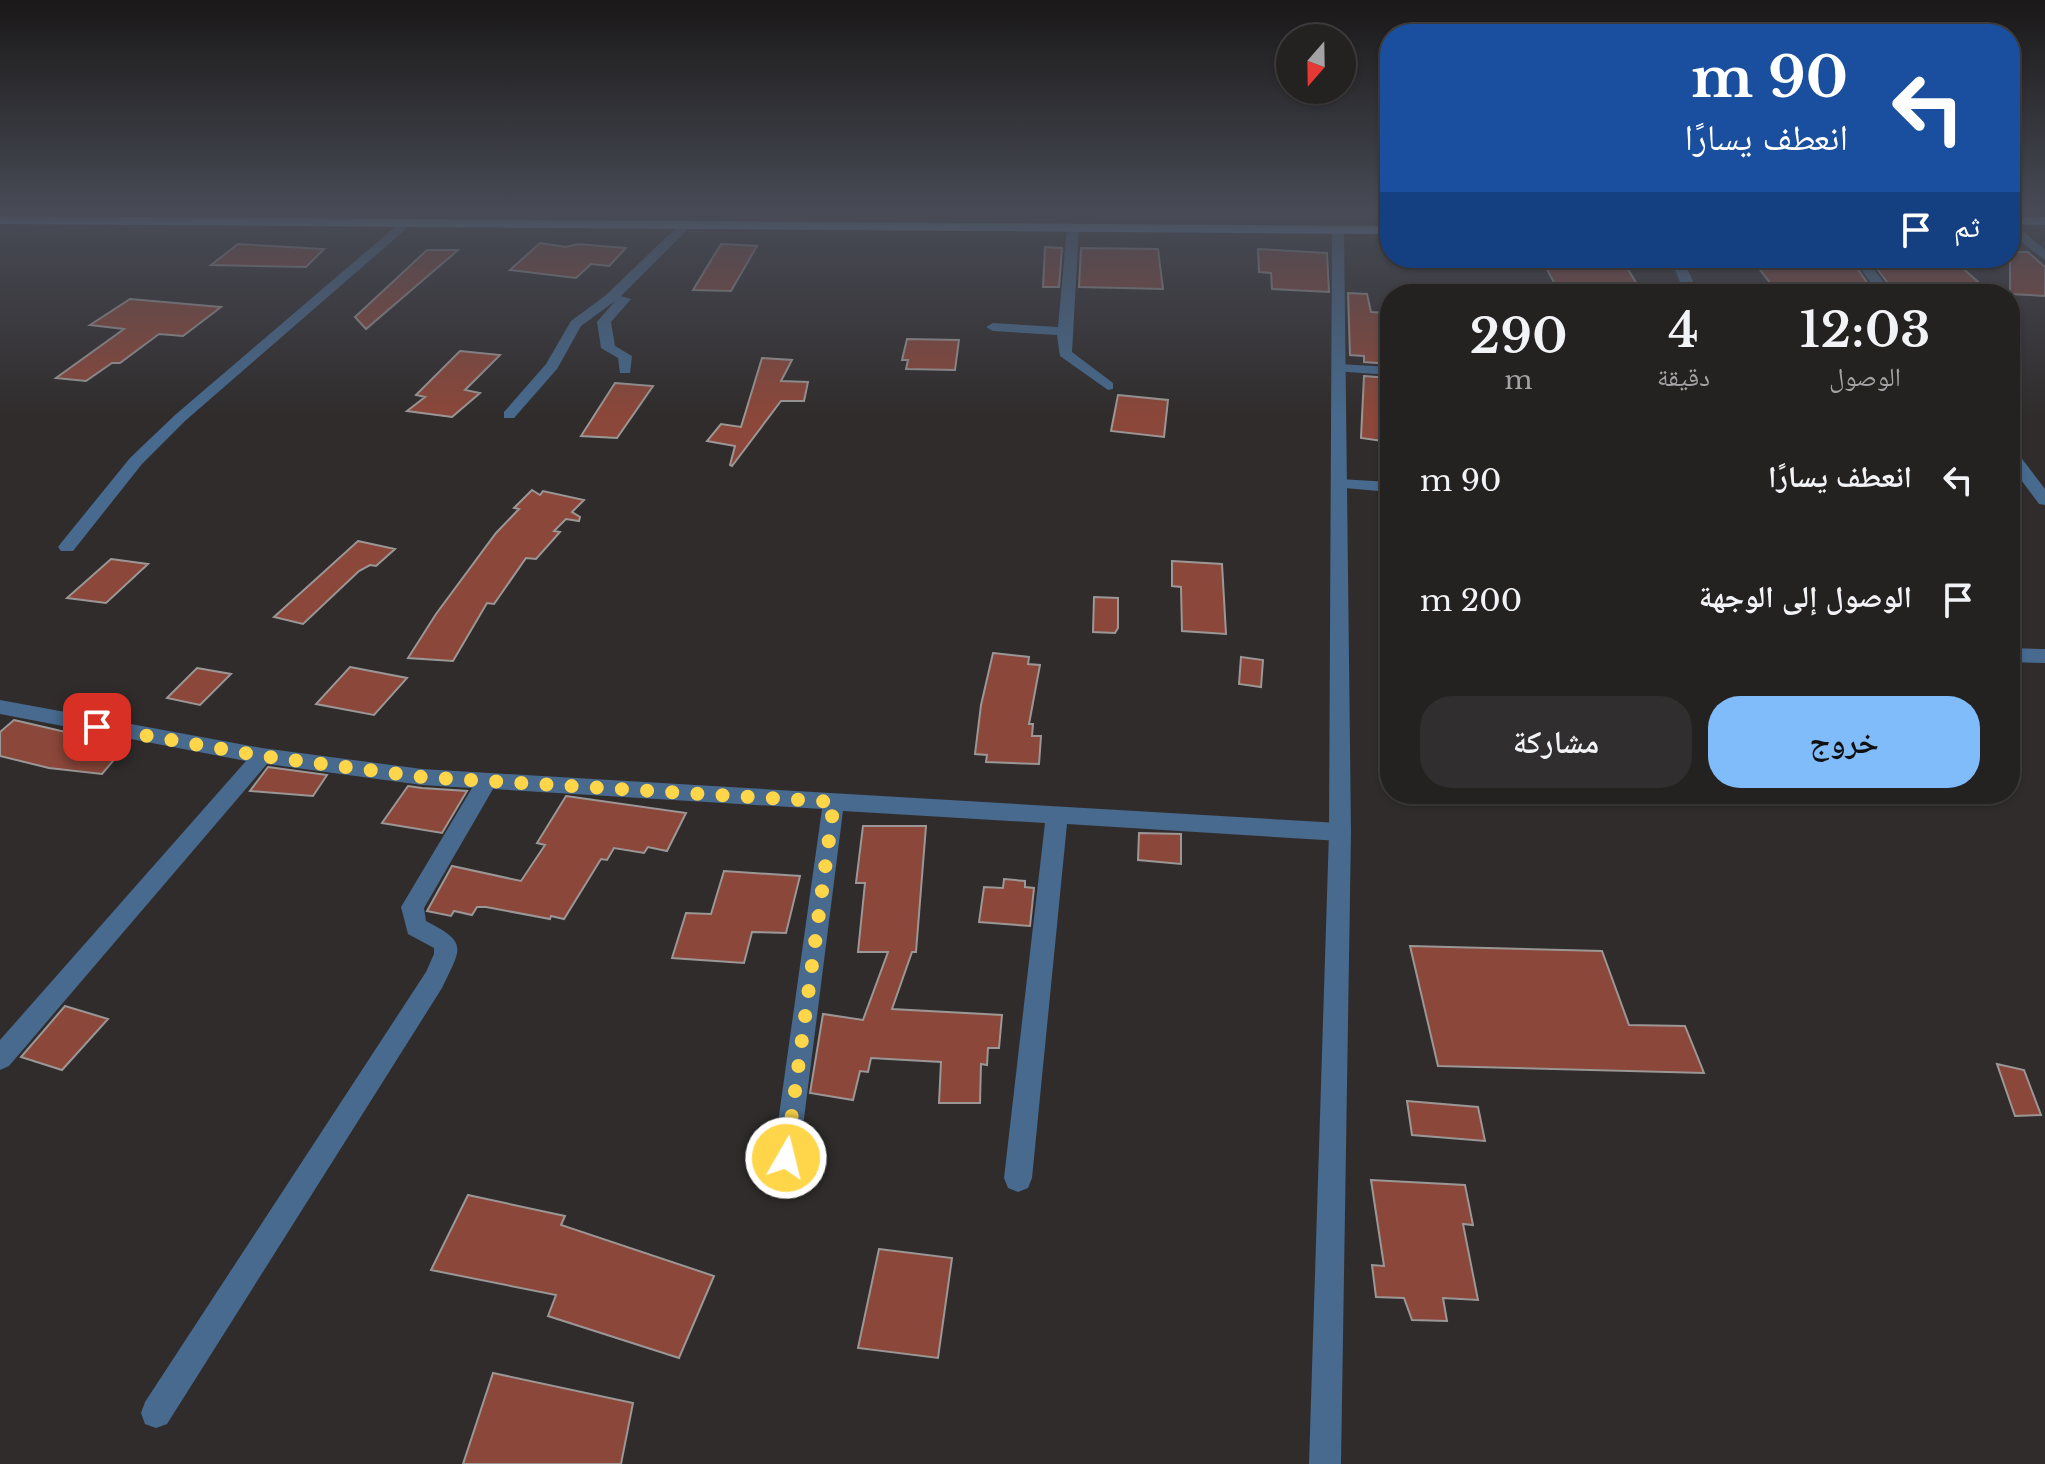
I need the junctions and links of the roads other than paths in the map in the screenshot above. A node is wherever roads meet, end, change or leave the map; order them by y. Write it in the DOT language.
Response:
graph roads {
  1 [pos="341,279"];
  2 [pos="631,279"];
  3 [pos="643,279"];
  4 [pos="1069,279"];
  5 [pos="1338,279"];
  6 [pos="993,327"];
  7 [pos="1064,331"];
  8 [pos="1339,368"];
  9 [pos="625,370"];
  10 [pos="1380,370"];
  11 [pos="1108,386"];
  12 [pos="509,415"];
  13 [pos="2020,467"];
  14 [pos="1339,484"];
  15 [pos="1380,486"];
  16 [pos="2045,500"];
  17 [pos="67,547"];
  18 [pos="2020,655"];
  19 [pos="2045,656"];
  20 [pos="0,707"];
  21 [pos="262,756"];
  22 [pos="487,781"];
  23 [pos="834,802"];
  24 [pos="1057,815"];
  25 [pos="1340,832"];
  26 [pos="0,1058"];
  27 [pos="786,1158"];
  28 [pos="1018,1178"];
  29 [pos="156,1413"];
  30 [pos="1325,1464"];
  1 -- 17 [label="street"];
  2 -- 12 [label="street"];
  3 -- 9 [label="street"];
  4 -- 7 [label="street"];
  5 -- 8 [label="street"];
  6 -- 7 [label="street"];
  7 -- 11 [label="street"];
  8 -- 10 [label="street"];
  8 -- 14 [label="street"];
  13 -- 16 [label="street"];
  14 -- 15 [label="street"];
  14 -- 25 [label="street"];
  18 -- 19 [label="street"];
  20 -- 21 [label="street"];
  21 -- 22 [label="street"];
  21 -- 26 [label="street"];
  22 -- 23 [label="street"];
  22 -- 29 [label="street"];
  23 -- 24 [label="street"];
  23 -- 27 [label="street"];
  24 -- 25 [label="street"];
  24 -- 28 [label="street"];
  25 -- 30 [label="street"];
}
